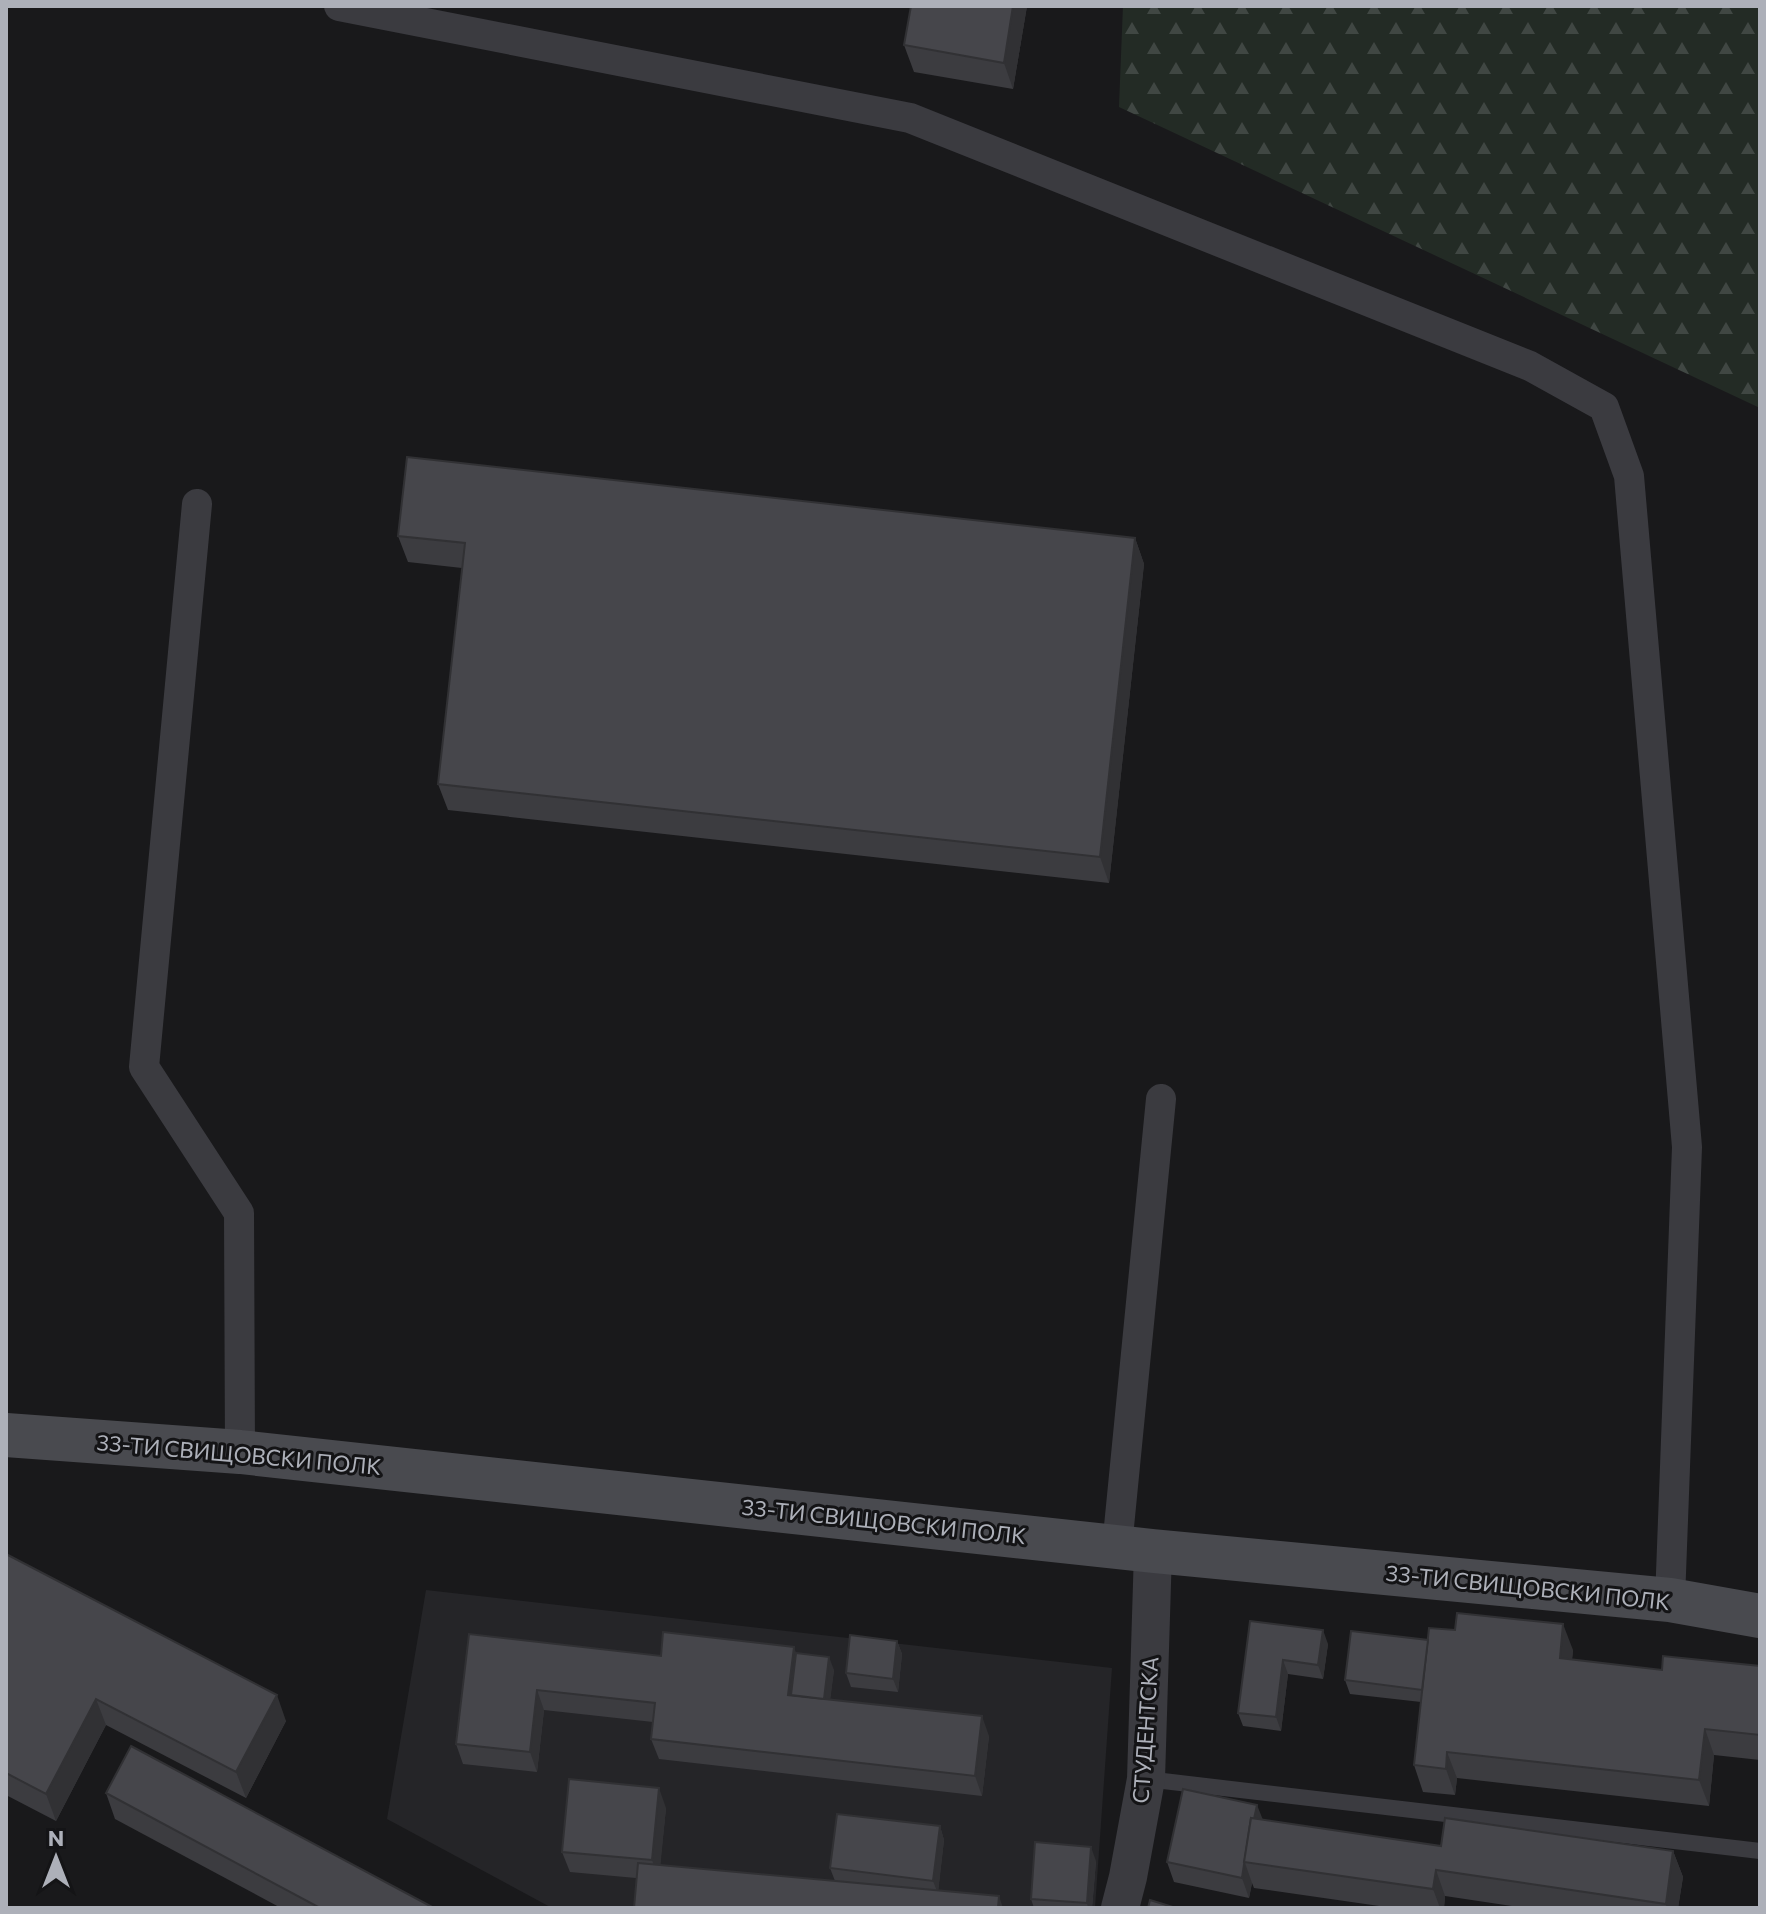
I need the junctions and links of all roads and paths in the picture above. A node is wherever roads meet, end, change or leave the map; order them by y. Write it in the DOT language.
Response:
graph roads {
  1 [pos="339,6"];
  2 [pos="197,504"];
  3 [pos="1161,1099"];
  4 [pos="6,1435"];
  5 [pos="240,1452"];
  6 [pos="1135,1549"];
  7 [pos="1670,1600"];
  8 [pos="1760,1616"];
  9 [pos="1146,1779"];
  10 [pos="1760,1851"];
  11 [pos="1120,1908"];
  1 -- 7 [label="street"];
  2 -- 5 [label="street"];
  3 -- 6 [label="street"];
  4 -- 5 [label="main road, 33-ТИ СВИЩОВСКИ ПОЛК"];
  5 -- 6 [label="main road, 33-ТИ СВИЩОВСКИ ПОЛК"];
  6 -- 7 [label="main road, 33-ТИ СВИЩОВСКИ ПОЛК"];
  6 -- 9 [label="street, СТУДЕНТСКА"];
  7 -- 8 [label="main road, 33-ТИ СВИЩОВСКИ ПОЛК"];
  9 -- 10 [label="lane"];
  9 -- 11 [label="street, СТУДЕНТСКА"];
}
